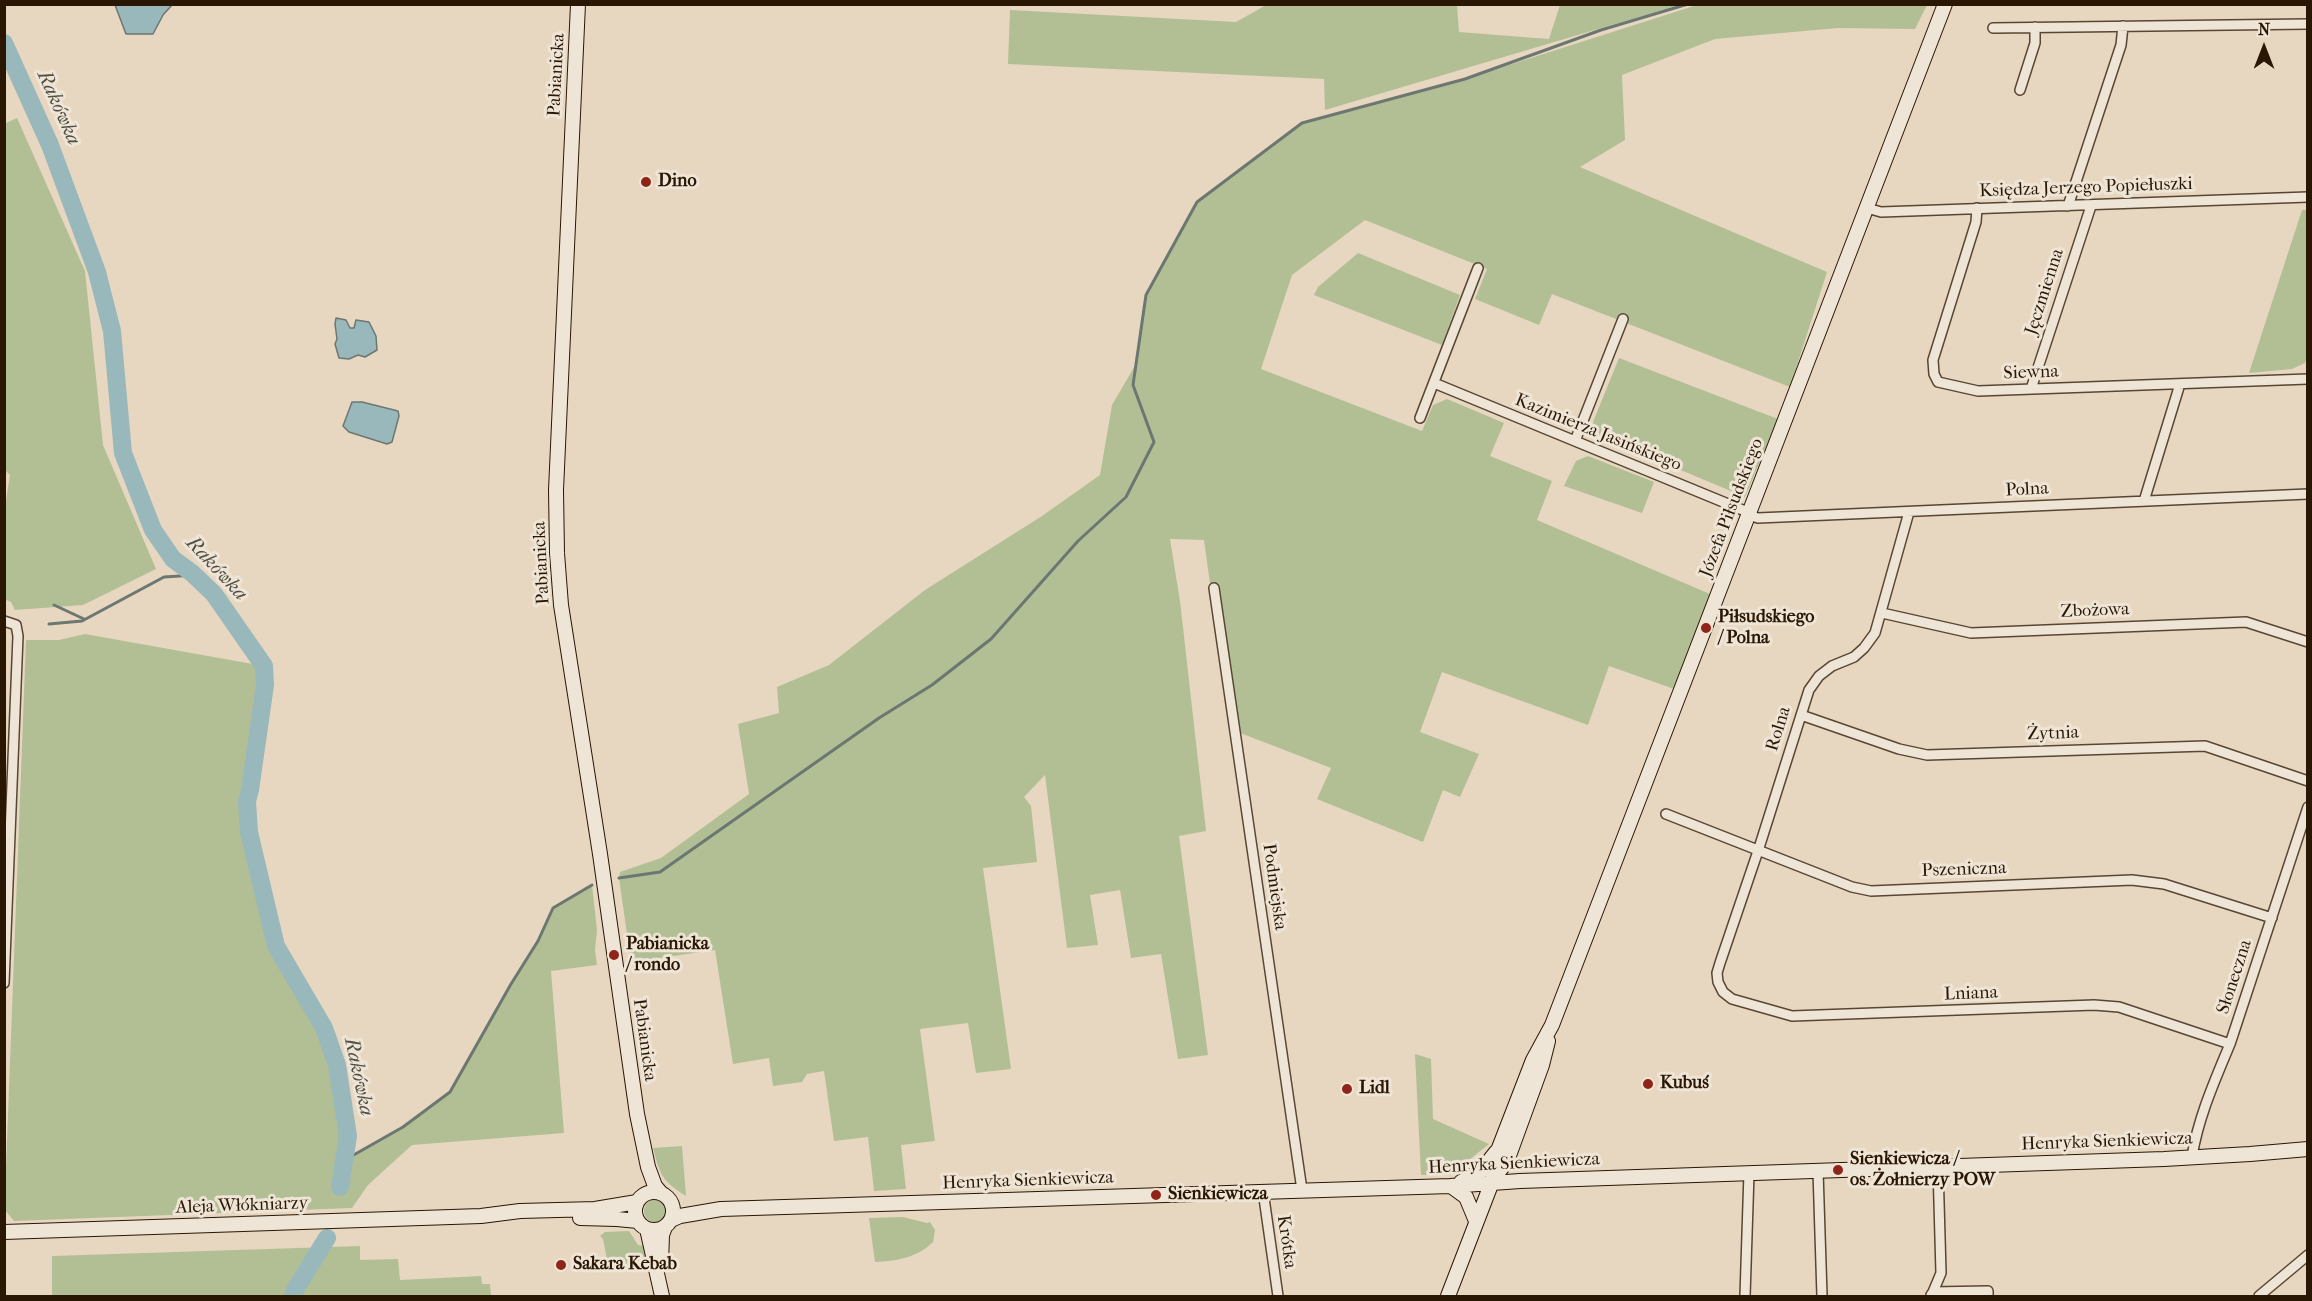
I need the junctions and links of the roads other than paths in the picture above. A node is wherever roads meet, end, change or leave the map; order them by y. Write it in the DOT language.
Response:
graph roads {
  1 [pos="578,4"];
  2 [pos="1946,4"];
  3 [pos="2307,24"];
  4 [pos="2123,26"];
  5 [pos="2035,27"];
  6 [pos="1993,28"];
  7 [pos="2020,90"];
  8 [pos="2307,197"];
  9 [pos="2091,206"];
  10 [pos="2068,207"];
  11 [pos="1867,208"];
  12 [pos="1977,208"];
  13 [pos="1478,268"];
  14 [pos="1623,319"];
  15 [pos="2307,379"];
  16 [pos="1434,383"];
  17 [pos="2181,384"];
  18 [pos="2031,389"];
  19 [pos="1420,418"];
  20 [pos="1575,441"];
  21 [pos="2307,494"];
  22 [pos="2144,501"];
  23 [pos="1909,512"];
  24 [pos="1749,514"];
  25 [pos="1214,588"];
  26 [pos="1882,613"];
  27 [pos="9,622"];
  28 [pos="2307,642"];
  29 [pos="1801,715"];
  30 [pos="2307,781"];
  31 [pos="2307,808"];
  32 [pos="1666,814"];
  33 [pos="1758,851"];
  34 [pos="2272,918"];
  35 [pos="1718,982"];
  36 [pos="4,984"];
  37 [pos="1552,1025"];
  38 [pos="2230,1044"];
  39 [pos="637,1114"];
  40 [pos="1499,1148"];
  41 [pos="2307,1149"];
  42 [pos="2192,1157"];
  43 [pos="1507,1161"];
  44 [pos="1938,1167"];
  45 [pos="1818,1171"];
  46 [pos="1749,1173"];
  47 [pos="1520,1181"];
  48 [pos="1491,1182"];
  49 [pos="1451,1186"];
  50 [pos="1302,1190"];
  51 [pos="1263,1191"];
  52 [pos="665,1197"];
  53 [pos="639,1200"];
  54 [pos="721,1209"];
  55 [pos="481,1216"];
  56 [pos="1476,1221"];
  57 [pos="668,1223"];
  58 [pos="642,1225"];
  59 [pos="4,1232"];
  60 [pos="2307,1255"];
  61 [pos="661,1290"];
  62 [pos="1931,1294"];
  63 [pos="1278,1296"];
  64 [pos="1448,1296"];
  65 [pos="1745,1296"];
  66 [pos="1822,1296"];
  67 [pos="1988,1296"];
  68 [pos="2259,1296"];
  1 -- 39 [label="main road, Pabianicka"];
  2 -- 11 [label="main road, Józefa Piłsudskiego"];
  3 -- 4 [label="street"];
  4 -- 5 [label="street"];
  4 -- 10 [label="street"];
  5 -- 6 [label="street"];
  5 -- 7 [label="street"];
  8 -- 9 [label="street, Księdza Jerzego Popiełuszki"];
  9 -- 10 [label="street, Księdza Jerzego Popiełuszki"];
  9 -- 18 [label="street, Jęczmienna"];
  10 -- 12 [label="street, Księdza Jerzego Popiełuszki"];
  11 -- 12 [label="street, Księdza Jerzego Popiełuszki"];
  11 -- 24 [label="main road, Józefa Piłsudskiego"];
  12 -- 18 [label="street, Siewna"];
  13 -- 16 [label="street"];
  14 -- 20 [label="street"];
  15 -- 17 [label="street, Siewna"];
  16 -- 19 [label="street"];
  16 -- 20 [label="street, Kazimierza Jasińskiego"];
  17 -- 18 [label="street, Siewna"];
  17 -- 22 [label="street"];
  20 -- 24 [label="street, Kazimierza Jasińskiego"];
  21 -- 22 [label="street, Polna"];
  22 -- 23 [label="street, Polna"];
  23 -- 24 [label="street, Polna"];
  23 -- 26 [label="street, Rolna"];
  24 -- 37 [label="main road, Józefa Piłsudskiego"];
  25 -- 50 [label="street, Podmiejska"];
  26 -- 28 [label="street, Zbożowa"];
  26 -- 29 [label="street, Rolna"];
  27 -- 36 [label="street"];
  29 -- 30 [label="street, Żytnia"];
  29 -- 33 [label="street, Rolna"];
  31 -- 34 [label="street, Słoneczna"];
  32 -- 33 [label="street, Pszeniczna"];
  33 -- 34 [label="street, Pszeniczna"];
  33 -- 35 [label="street, Rolna"];
  34 -- 38 [label="street, Słoneczna"];
  35 -- 38 [label="street, Lniana"];
  37 -- 40 [label="main road, Józefa Piłsudskiego"];
  37 -- 43 [label="main road, Józefa Piłsudskiego"];
  38 -- 42 [label="street, Słoneczna"];
  39 -- 52 [label="main road, Pabianicka"];
  39 -- 53 [label="main road, Pabianicka"];
  40 -- 48 [label="main road, Józefa Piłsudskiego"];
  40 -- 49 [label="main road"];
  41 -- 42 [label="main road, Henryka Sienkiewicza"];
  42 -- 44 [label="main road, Henryka Sienkiewicza"];
  43 -- 47 [label="main road"];
  43 -- 48 [label="main road, Józefa Piłsudskiego"];
  44 -- 45 [label="main road, Henryka Sienkiewicza"];
  44 -- 62 [label="street"];
  45 -- 46 [label="main road, Henryka Sienkiewicza"];
  45 -- 66 [label="street"];
  46 -- 47 [label="main road, Henryka Sienkiewicza"];
  46 -- 65 [label="street"];
  47 -- 48 [label="main road, Henryka Sienkiewicza"];
  48 -- 49 [label="main road, Henryka Sienkiewicza"];
  48 -- 56 [label="main road, Józefa Piłsudskiego"];
  49 -- 50 [label="main road, Henryka Sienkiewicza"];
  49 -- 56 [label="main road"];
  50 -- 51 [label="main road, Henryka Sienkiewicza"];
  51 -- 54 [label="main road, Henryka Sienkiewicza"];
  51 -- 63 [label="street, Krótka"];
  52 -- 53 [label="main road"];
  52 -- 54 [label="main road, Henryka Sienkiewicza"];
  52 -- 57 [label="main road"];
  53 -- 55 [label="main road, Aleja Włókniarzy"];
  53 -- 58 [label="main road"];
  54 -- 57 [label="main road, Henryka Sienkiewicza"];
  55 -- 58 [label="main road, Aleja Włókniarzy"];
  55 -- 59 [label="main road, Aleja Włókniarzy"];
  56 -- 64 [label="main road, Józefa Piłsudskiego"];
  57 -- 58 [label="main road"];
  57 -- 61 [label="main road"];
  58 -- 61 [label="main road"];
  60 -- 68 [label="street"];
  62 -- 67 [label="street"];
}
